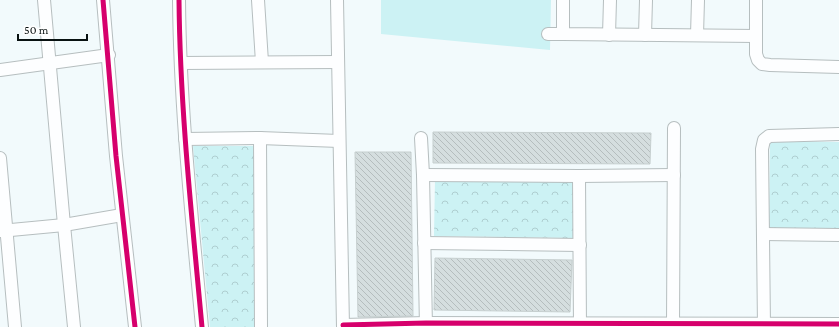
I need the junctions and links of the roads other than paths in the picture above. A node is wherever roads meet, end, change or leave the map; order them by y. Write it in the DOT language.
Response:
graph roads {
  1 [pos="44,0"];
  2 [pos="103,0"];
  3 [pos="179,0"];
  4 [pos="258,0"];
  5 [pos="337,0"];
  6 [pos="563,0"];
  7 [pos="610,0"];
  8 [pos="646,0"];
  9 [pos="698,0"];
  10 [pos="756,0"];
  11 [pos="548,34"];
  12 [pos="563,34"];
  13 [pos="609,34"];
  14 [pos="644,35"];
  15 [pos="697,35"];
  16 [pos="756,36"];
  17 [pos="109,55"];
  18 [pos="262,62"];
  19 [pos="338,62"];
  20 [pos="49,63"];
  21 [pos="180,64"];
  22 [pos="839,67"];
  23 [pos="0,70"];
  24 [pos="674,128"];
  25 [pos="839,134"];
  26 [pos="260,138"];
  27 [pos="421,138"];
  28 [pos="185,139"];
  29 [pos="339,141"];
  30 [pos="0,158"];
  31 [pos="423,175"];
  32 [pos="674,175"];
  33 [pos="579,176"];
  34 [pos="122,215"];
  35 [pos="64,224"];
  36 [pos="3,231"];
  37 [pos="763,234"];
  38 [pos="839,235"];
  39 [pos="424,243"];
  40 [pos="580,246"];
  41 [pos="839,324"];
  42 [pos="426,325"];
  43 [pos="580,325"];
  44 [pos="673,325"];
  45 [pos="764,325"];
  46 [pos="343,326"];
  47 [pos="15,327"];
  48 [pos="74,327"];
  49 [pos="135,327"];
  50 [pos="202,327"];
  51 [pos="261,327"];
  1 -- 20 [label="street"];
  2 -- 17 [label="street"];
  3 -- 21 [label="street"];
  4 -- 18 [label="street"];
  5 -- 19 [label="street"];
  6 -- 12 [label="street"];
  7 -- 13 [label="street"];
  8 -- 14 [label="street"];
  9 -- 15 [label="street"];
  10 -- 16 [label="street"];
  11 -- 12 [label="street"];
  12 -- 13 [label="street"];
  13 -- 14 [label="street"];
  14 -- 15 [label="street"];
  15 -- 16 [label="street"];
  16 -- 22 [label="street"];
  17 -- 20 [label="street"];
  17 -- 34 [label="street"];
  18 -- 19 [label="street"];
  18 -- 21 [label="street"];
  19 -- 29 [label="street"];
  20 -- 23 [label="street"];
  20 -- 35 [label="street"];
  21 -- 28 [label="street"];
  24 -- 32 [label="street"];
  25 -- 37 [label="street"];
  26 -- 28 [label="street"];
  26 -- 29 [label="street"];
  26 -- 51 [label="street"];
  27 -- 31 [label="street"];
  28 -- 50 [label="street"];
  29 -- 46 [label="street"];
  30 -- 36 [label="street"];
  31 -- 33 [label="street"];
  31 -- 39 [label="street"];
  32 -- 33 [label="street"];
  32 -- 44 [label="street"];
  33 -- 40 [label="street"];
  34 -- 35 [label="street"];
  34 -- 49 [label="street"];
  35 -- 36 [label="street"];
  35 -- 48 [label="street"];
  36 -- 47 [label="street"];
  37 -- 38 [label="street"];
  37 -- 45 [label="street"];
  39 -- 40 [label="street"];
  39 -- 42 [label="street"];
  40 -- 43 [label="street"];
  41 -- 45 [label="street"];
  42 -- 43 [label="street"];
  42 -- 46 [label="street"];
  43 -- 44 [label="street"];
  44 -- 45 [label="street"];
}
